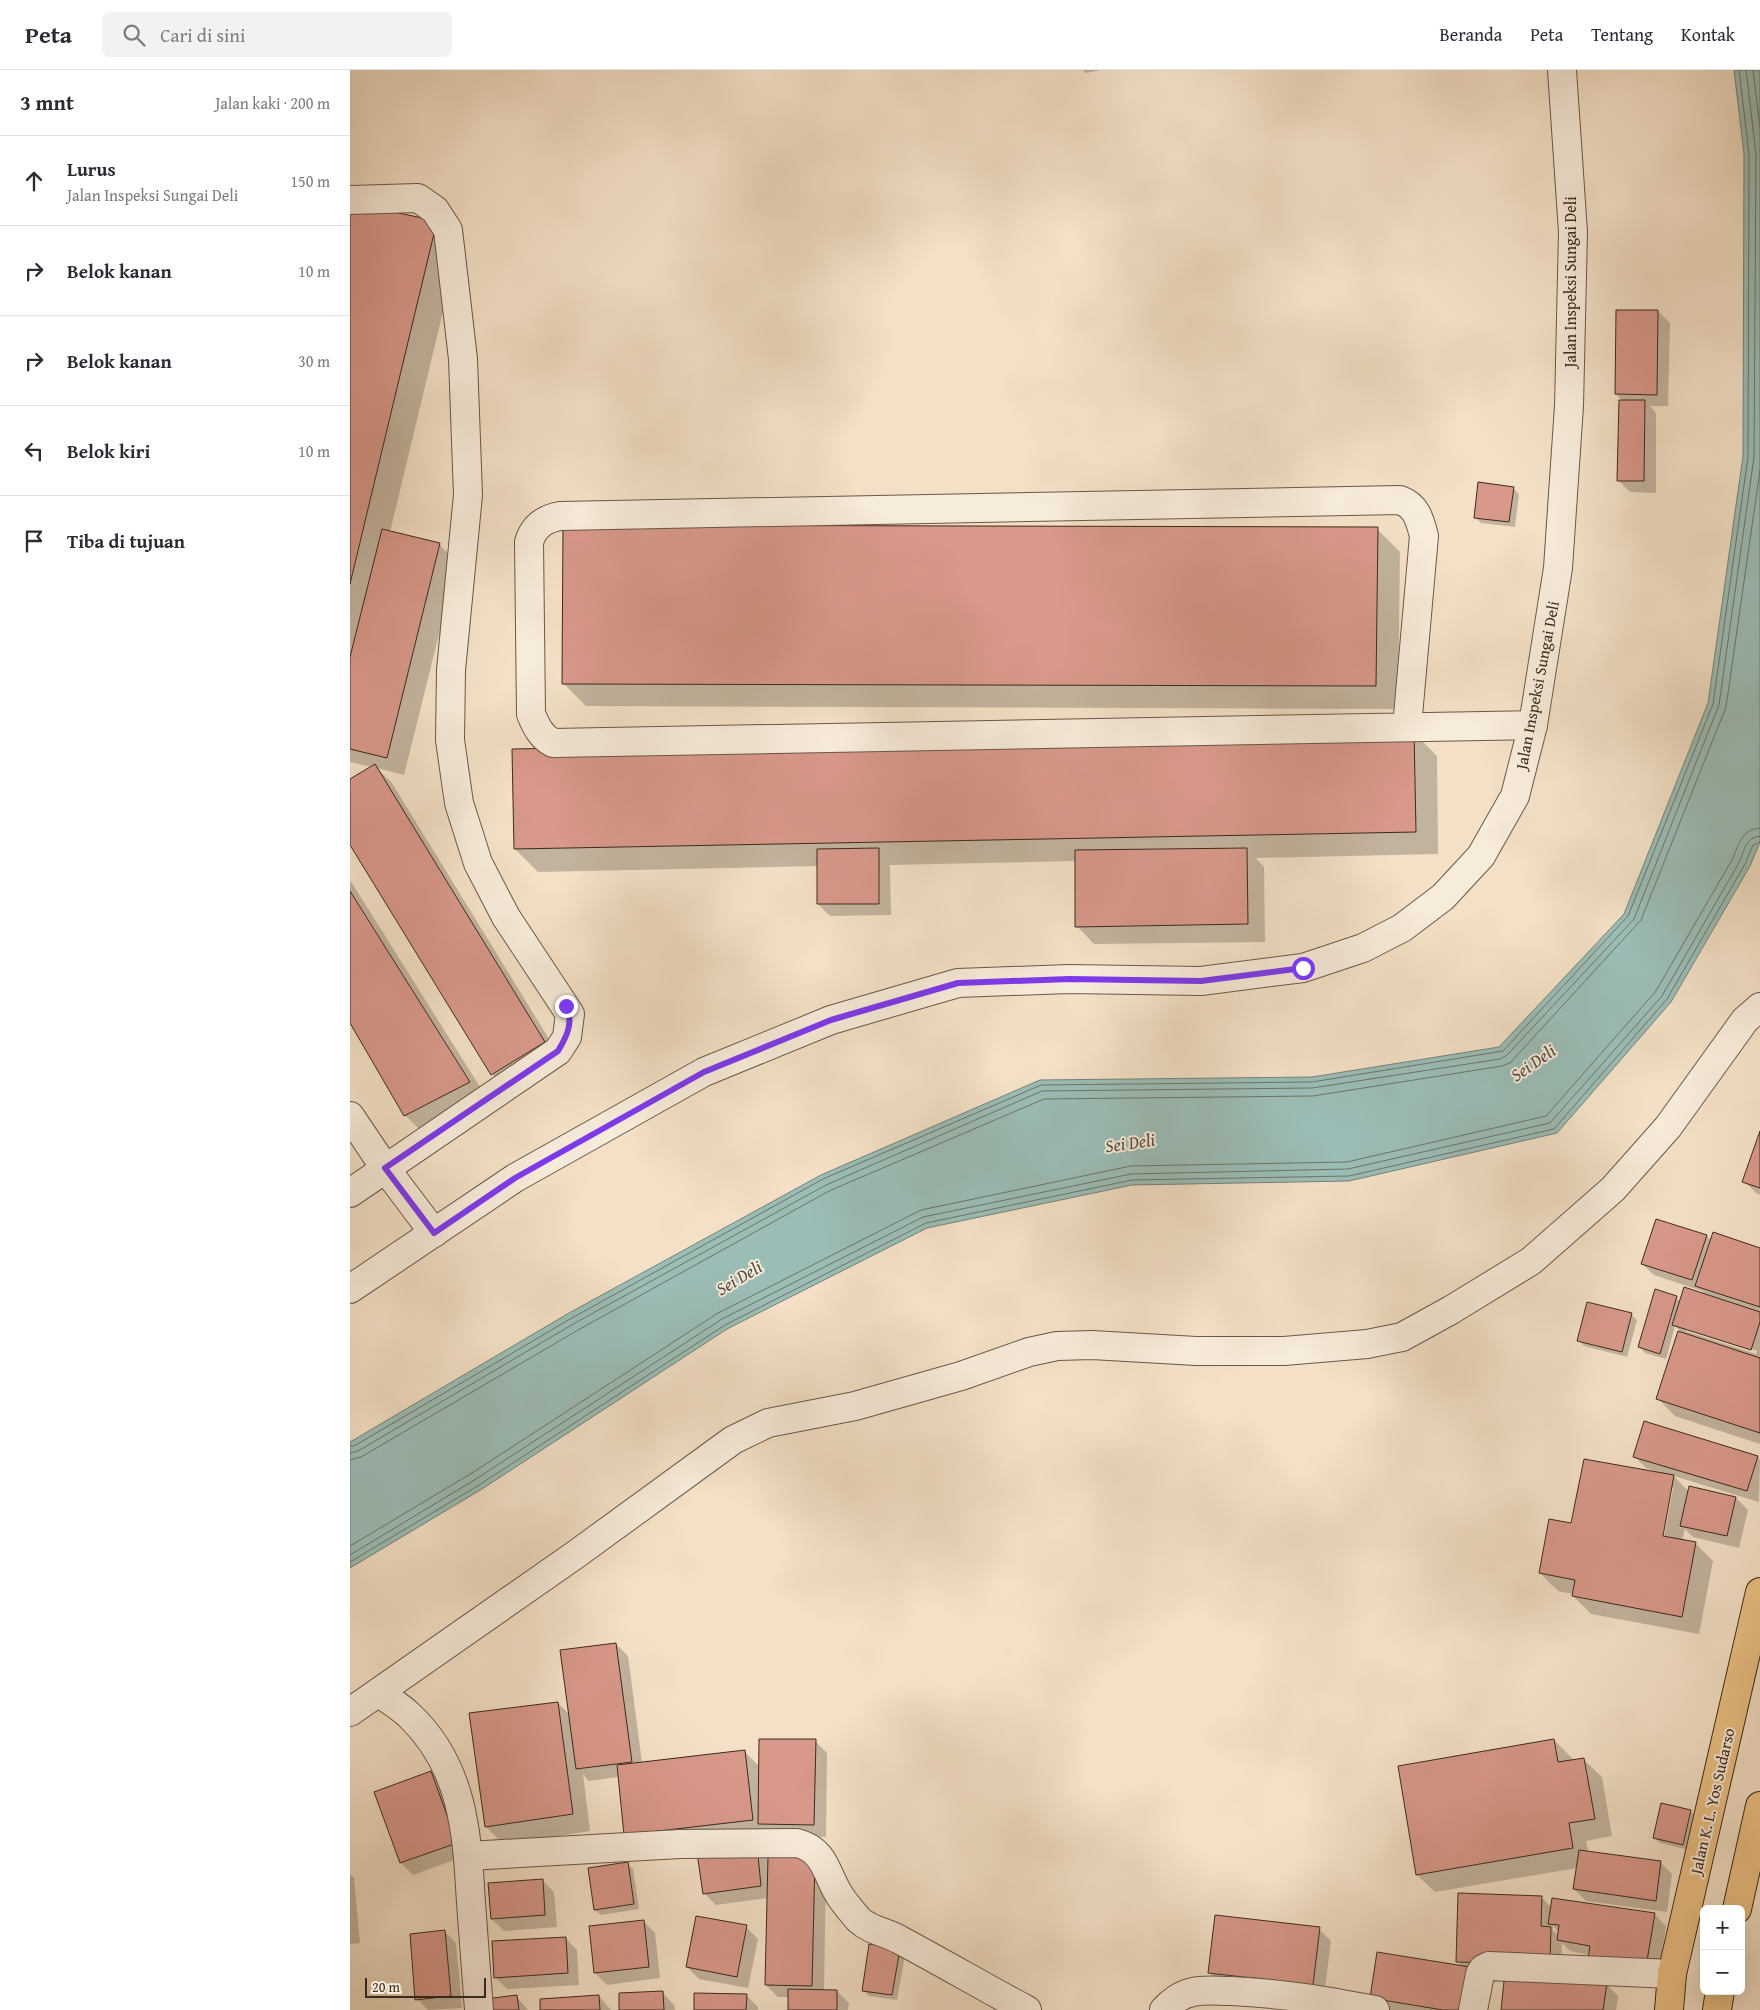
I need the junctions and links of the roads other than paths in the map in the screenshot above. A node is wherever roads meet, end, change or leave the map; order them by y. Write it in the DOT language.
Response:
graph roads {
  1 [pos="1562,70"];
  2 [pos="350,200"];
  3 [pos="1533,725"];
  4 [pos="1407,727"];
  5 [pos="1760,1008"];
  6 [pos="350,1116"];
  7 [pos="385,1168"];
  8 [pos="350,1192"];
  9 [pos="434,1233"];
  10 [pos="350,1289"];
  11 [pos="1760,1592"];
  12 [pos="380,1693"];
  13 [pos="350,1712"];
  14 [pos="1760,1806"];
  15 [pos="468,1856"];
  16 [pos="1738,1905"];
  17 [pos="1672,1974"];
  18 [pos="1719,1995"];
  19 [pos="479,2010"];
  20 [pos="1027,2010"];
  21 [pos="1164,2010"];
  22 [pos="1376,2010"];
  23 [pos="1472,2010"];
  24 [pos="1669,2010"];
  25 [pos="1717,2010"];
  1 -- 3 [label="street, Jalan Inspeksi Sungai Deli"];
  2 -- 7 [label="street"];
  3 -- 4 [label="street"];
  3 -- 9 [label="street, Jalan Inspeksi Sungai Deli"];
  4 -- 4 [label="street"];
  5 -- 12 [label="street"];
  6 -- 7 [label="street"];
  7 -- 8 [label="street"];
  7 -- 9 [label="street"];
  9 -- 10 [label="street, Jalan Inspeksi Sungai Deli"];
  11 -- 17 [label="highway, Jalan K. L. Yos Sudarso"];
  12 -- 13 [label="street"];
  12 -- 15 [label="street"];
  14 -- 16 [label="highway"];
  15 -- 19 [label="street"];
  15 -- 20 [label="street"];
  17 -- 23 [label="street"];
  17 -- 24 [label="highway, Jalan K. L. Yos Sudarso"];
  18 -- 25 [label="highway"];
  21 -- 22 [label="street"];
}
